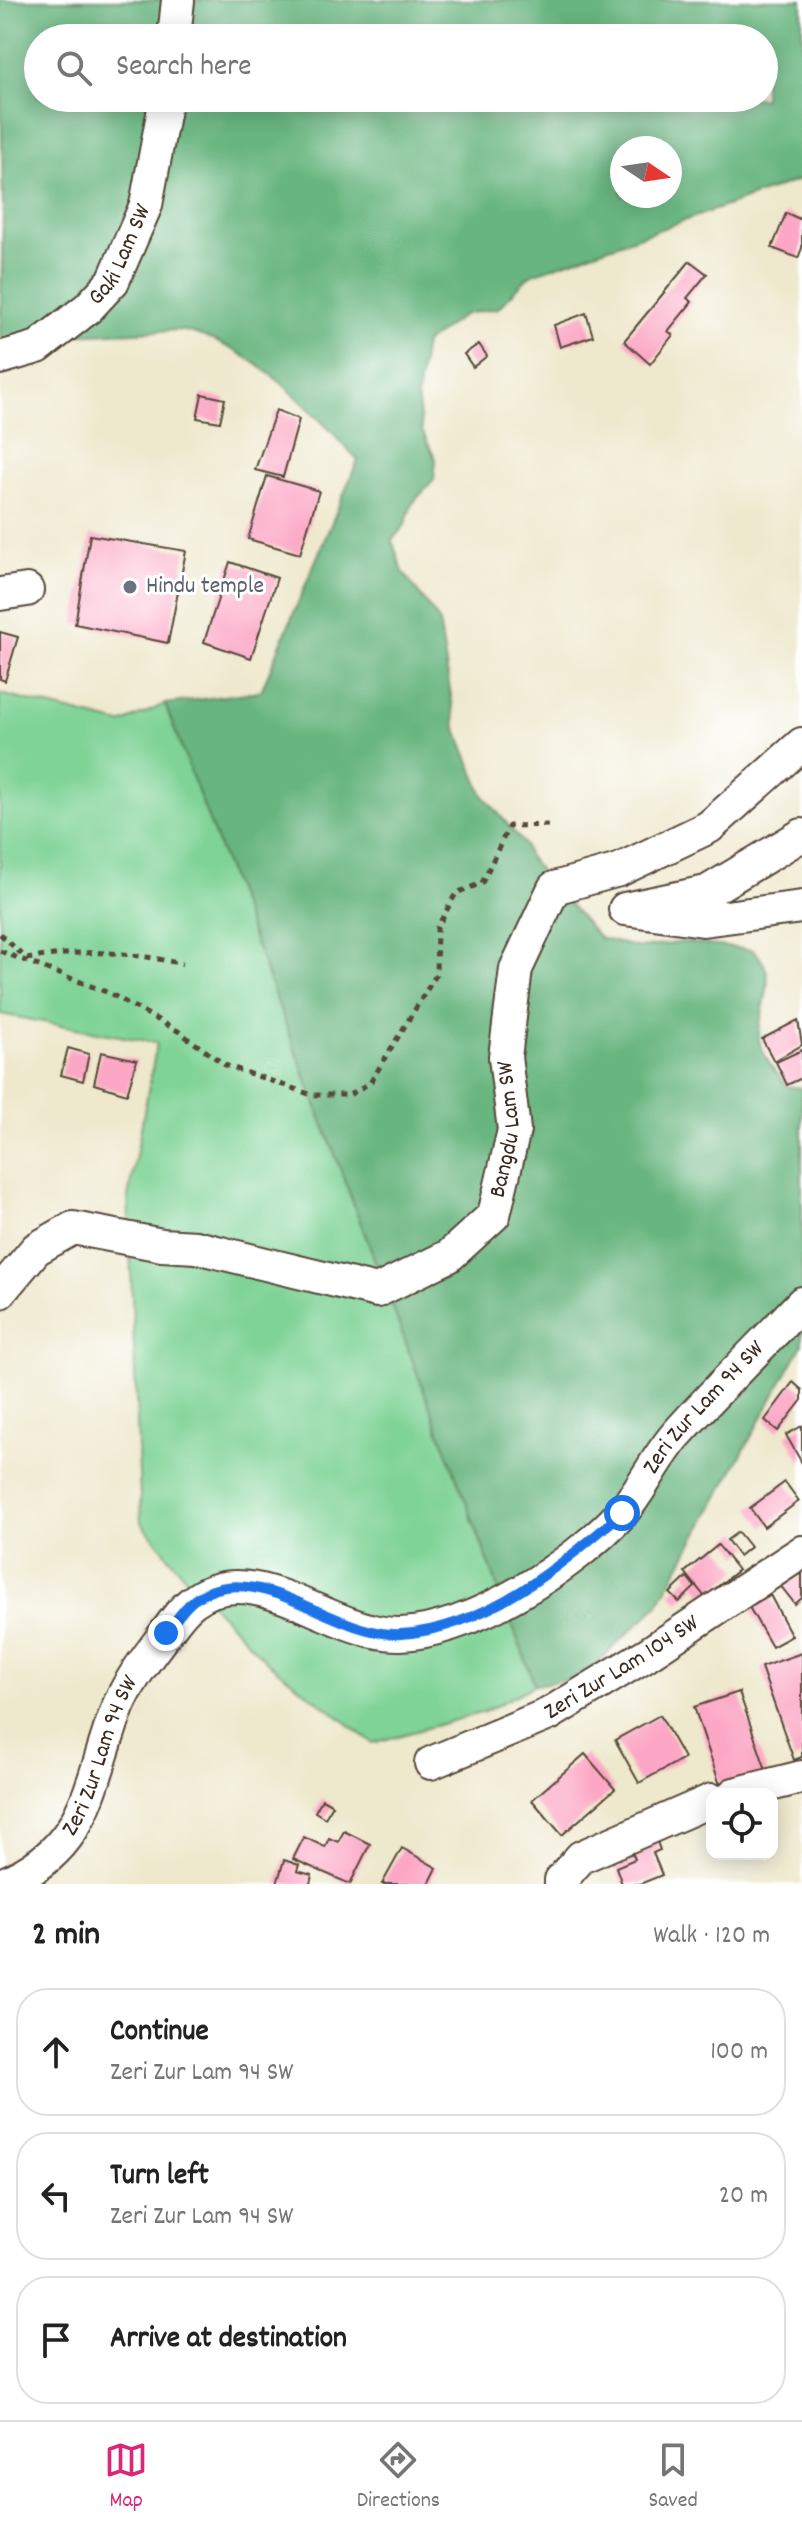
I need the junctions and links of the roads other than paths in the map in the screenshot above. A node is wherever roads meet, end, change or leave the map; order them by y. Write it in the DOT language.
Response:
graph roads {
  1 [pos="178,0"];
  2 [pos="175,24"];
  3 [pos="163,112"];
  4 [pos="0,358"];
  5 [pos="802,744"];
  6 [pos="802,835"];
  7 [pos="802,907"];
  8 [pos="0,1292"];
  9 [pos="802,1303"];
  10 [pos="802,1552"];
  11 [pos="431,1763"];
  12 [pos="802,1777"];
  13 [pos="758,1788"];
  14 [pos="706,1803"];
  15 [pos="3,1884"];
  16 [pos="561,1884"];
  1 -- 2 [label="street"];
  3 -- 4 [label="street, Gaki Lam SW"];
  5 -- 8 [label="street, Bangdu Lam SW"];
  6 -- 7 [label="street"];
  9 -- 15 [label="street, Zeri Zur Lam 94 SW"];
  10 -- 11 [label="street, Zeri Zur Lam 104 SW"];
  12 -- 13 [label="street"];
  14 -- 16 [label="street"];
}
